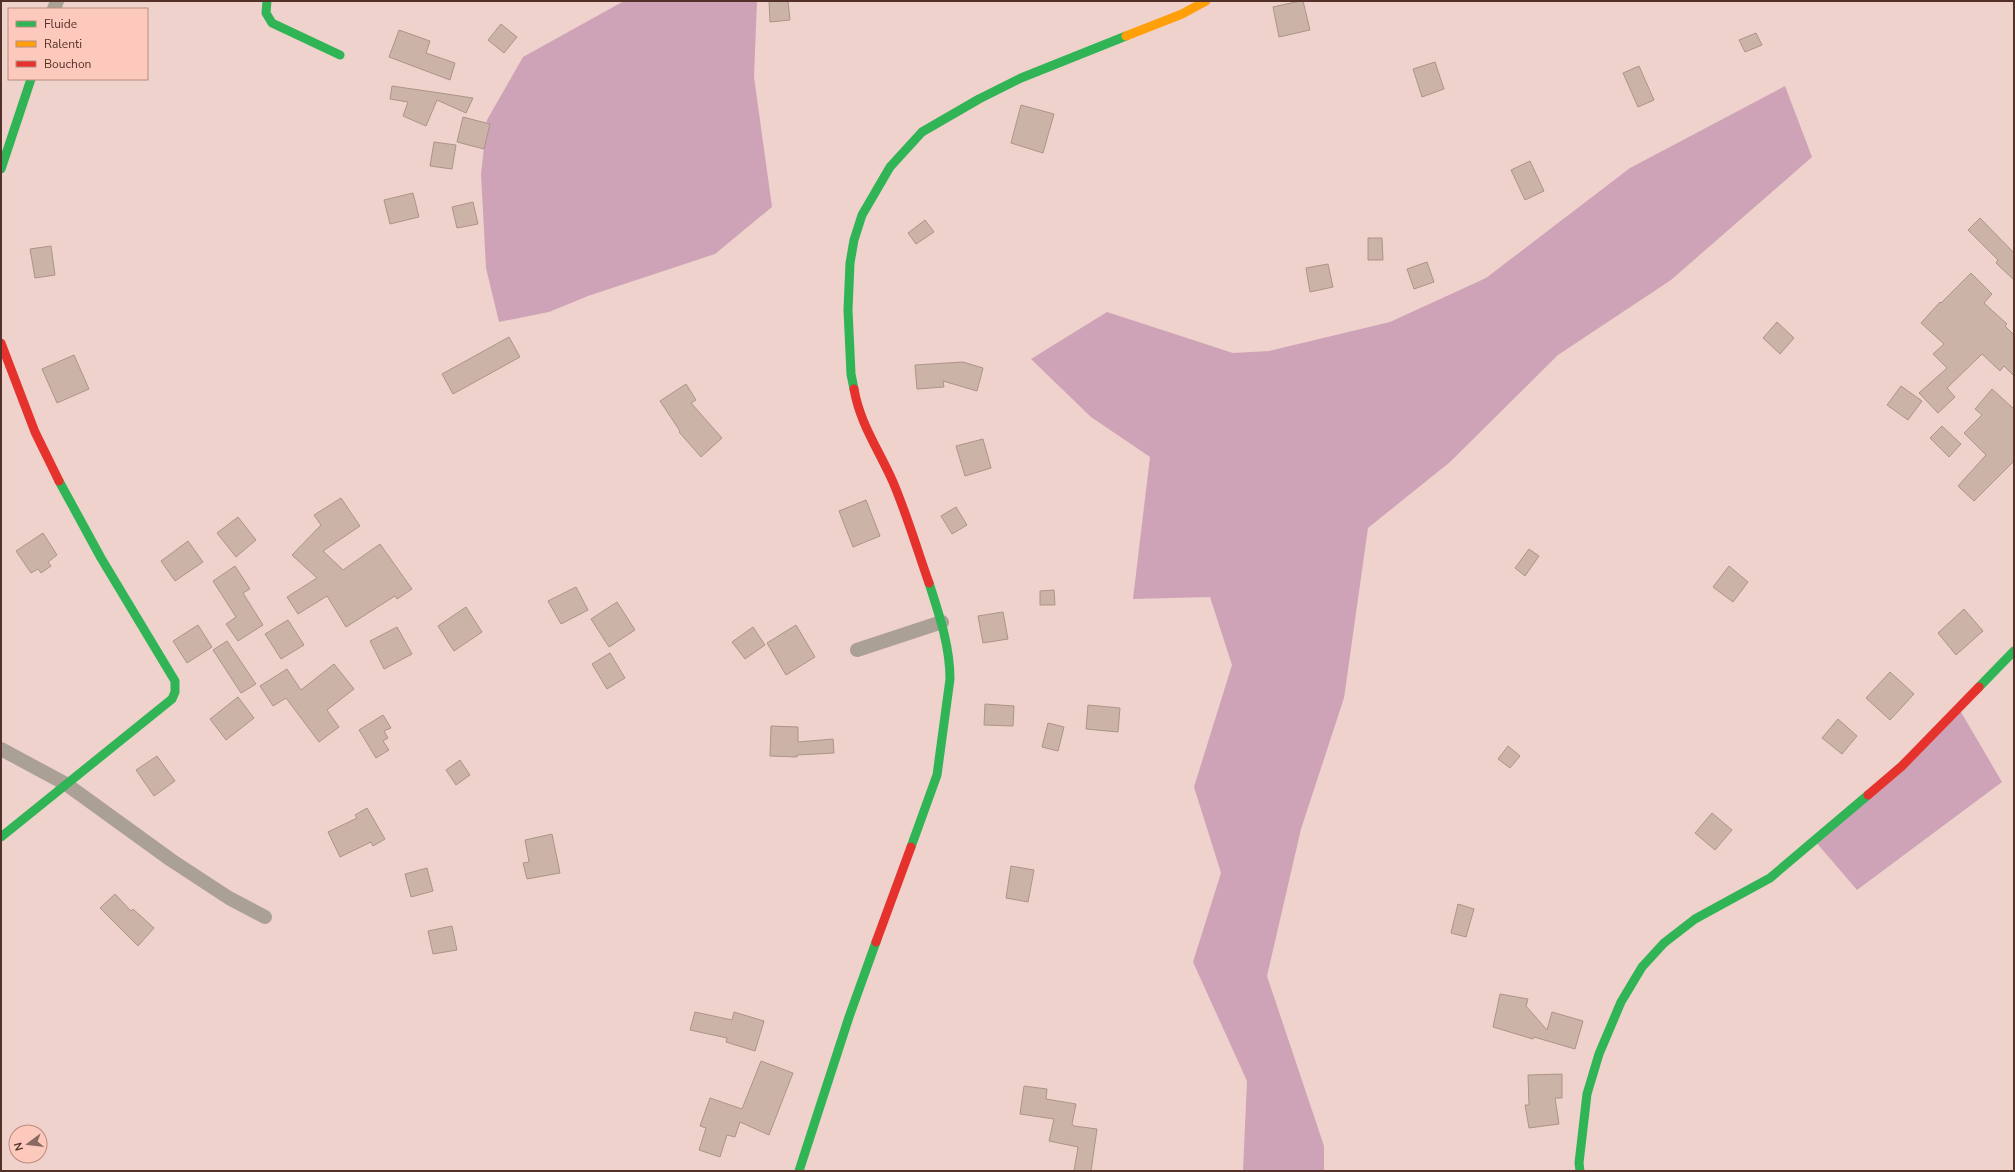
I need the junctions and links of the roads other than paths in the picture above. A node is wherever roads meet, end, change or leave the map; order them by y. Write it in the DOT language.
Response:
graph roads {
  1 [pos="267,1"];
  2 [pos="1206,1"];
  3 [pos="340,55"];
  4 [pos="31,80"];
  5 [pos="1,169"];
  6 [pos="1,343"];
  7 [pos="942,622"];
  8 [pos="857,650"];
  9 [pos="2014,651"];
  10 [pos="1,749"];
  11 [pos="66,784"];
  12 [pos="1,837"];
  13 [pos="265,917"];
  14 [pos="799,1171"];
  15 [pos="1580,1171"];
  1 -- 3 [label="street"];
  2 -- 7 [label="street"];
  4 -- 5 [label="street"];
  6 -- 11 [label="street"];
  7 -- 8 [label="street"];
  7 -- 14 [label="street"];
  9 -- 15 [label="street"];
  10 -- 11 [label="street"];
  11 -- 12 [label="street"];
  11 -- 13 [label="street"];
}
